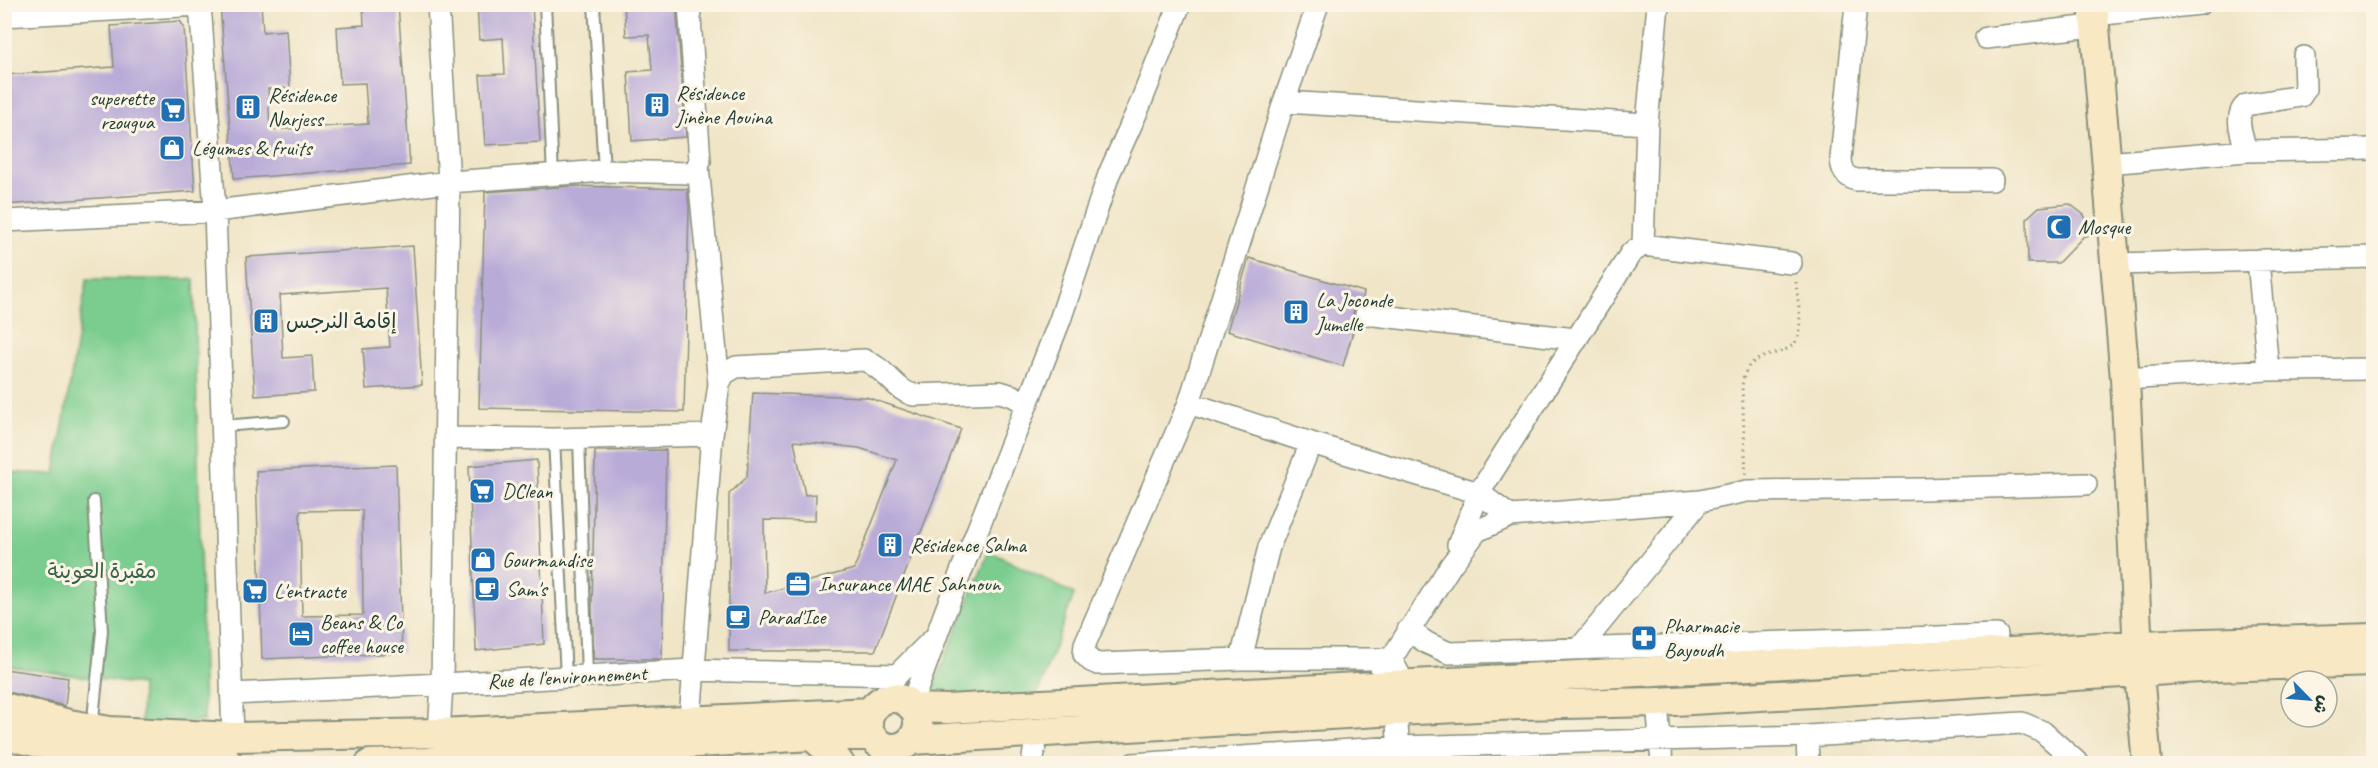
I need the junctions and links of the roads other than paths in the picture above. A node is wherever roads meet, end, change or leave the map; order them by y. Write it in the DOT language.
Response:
graph roads {
  1 [pos="438,4"];
  2 [pos="545,4"];
  3 [pos="594,4"];
  4 [pos="689,4"];
  5 [pos="1180,4"];
  6 [pos="1318,4"];
  7 [pos="1658,4"];
  8 [pos="1856,4"];
  9 [pos="2200,4"];
  10 [pos="200,5"];
  11 [pos="2093,15"];
  12 [pos="4,16"];
  13 [pos="1986,38"];
  14 [pos="2304,57"];
  15 [pos="1284,102"];
  16 [pos="1647,124"];
  17 [pos="2373,149"];
  18 [pos="2246,151"];
  19 [pos="2107,163"];
  20 [pos="698,166"];
  21 [pos="604,171"];
  22 [pos="552,176"];
  23 [pos="1992,180"];
  24 [pos="448,182"];
  25 [pos="214,211"];
  26 [pos="4,221"];
  27 [pos="1643,245"];
  28 [pos="2373,258"];
  29 [pos="2258,260"];
  30 [pos="1791,263"];
  31 [pos="2116,264"];
  32 [pos="1366,314"];
  33 [pos="1575,339"];
  34 [pos="2373,369"];
  35 [pos="2268,370"];
  36 [pos="2125,379"];
  37 [pos="719,384"];
  38 [pos="1189,403"];
  39 [pos="1027,404"];
  40 [pos="285,421"];
  41 [pos="223,426"];
  42 [pos="712,435"];
  43 [pos="446,438"];
  44 [pos="554,439"];
  45 [pos="579,439"];
  46 [pos="1311,443"];
  47 [pos="2086,483"];
  48 [pos="1479,493"];
  49 [pos="94,501"];
  50 [pos="1700,501"];
  51 [pos="1510,516"];
  52 [pos="1451,565"];
  53 [pos="1408,630"];
  54 [pos="1997,635"];
  55 [pos="936,637"];
  56 [pos="2373,638"];
  57 [pos="2138,645"];
  58 [pos="1579,650"];
  59 [pos="1391,658"];
  60 [pos="1241,659"];
  61 [pos="2373,662"];
  62 [pos="692,670"];
  63 [pos="2139,673"];
  64 [pos="897,675"];
  65 [pos="587,676"];
  66 [pos="566,677"];
  67 [pos="442,684"];
  68 [pos="1363,687"];
  69 [pos="231,694"];
  70 [pos="1400,698"];
  71 [pos="1657,702"];
  72 [pos="4,707"];
  73 [pos="912,707"];
  74 [pos="1348,715"];
  75 [pos="690,719"];
  76 [pos="92,728"];
  77 [pos="439,733"];
  78 [pos="885,733"];
  79 [pos="1037,733"];
  80 [pos="4,735"];
  81 [pos="812,736"];
  82 [pos="1807,736"];
  83 [pos="1660,738"];
  84 [pos="231,750"];
  85 [pos="1399,755"];
  86 [pos="217,763"];
  87 [pos="428,763"];
  88 [pos="370,764"];
  89 [pos="840,764"];
  90 [pos="1032,764"];
  91 [pos="1133,764"];
  92 [pos="1662,764"];
  93 [pos="1808,764"];
  94 [pos="2079,764"];
  95 [pos="2147,764"];
  1 -- 24 [label="street"];
  2 -- 22 [label="lane"];
  3 -- 21 [label="lane"];
  4 -- 20 [label="street"];
  5 -- 39 [label="street"];
  6 -- 15 [label="street"];
  7 -- 16 [label="street"];
  8 -- 23 [label="street"];
  9 -- 11 [label="street"];
  10 -- 12 [label="street"];
  10 -- 25 [label="street"];
  11 -- 13 [label="street"];
  11 -- 19 [label="main road"];
  14 -- 18 [label="street"];
  15 -- 16 [label="street"];
  15 -- 38 [label="street"];
  16 -- 27 [label="street"];
  17 -- 18 [label="street"];
  18 -- 19 [label="street"];
  19 -- 31 [label="main road"];
  20 -- 21 [label="street"];
  20 -- 37 [label="street"];
  21 -- 22 [label="street"];
  22 -- 24 [label="street"];
  24 -- 25 [label="street"];
  24 -- 43 [label="street"];
  25 -- 26 [label="street"];
  25 -- 41 [label="street"];
  27 -- 30 [label="street"];
  27 -- 33 [label="street"];
  28 -- 29 [label="street"];
  29 -- 31 [label="street"];
  29 -- 35 [label="street"];
  31 -- 36 [label="main road"];
  32 -- 33 [label="street"];
  33 -- 48 [label="street"];
  34 -- 35 [label="street"];
  35 -- 36 [label="street"];
  36 -- 57 [label="main road"];
  37 -- 39 [label="street"];
  37 -- 42 [label="street"];
  38 -- 46 [label="street"];
  38 -- 60 [label="street"];
  39 -- 55 [label="street"];
  40 -- 41 [label="lane"];
  41 -- 69 [label="street"];
  42 -- 45 [label="street"];
  42 -- 62 [label="street"];
  43 -- 44 [label="street"];
  43 -- 67 [label="street"];
  44 -- 45 [label="street"];
  44 -- 66 [label="lane"];
  45 -- 65 [label="lane"];
  46 -- 48 [label="street"];
  46 -- 60 [label="street"];
  47 -- 50 [label="street"];
  48 -- 51 [label="street"];
  48 -- 52 [label="street"];
  49 -- 76 [label="lane"];
  50 -- 51 [label="street"];
  50 -- 58 [label="street"];
  51 -- 52 [label="street"];
  52 -- 53 [label="street"];
  53 -- 58 [label="street"];
  53 -- 59 [label="street"];
  54 -- 58 [label="street"];
  55 -- 64 [label="street"];
  55 -- 73 [label="street"];
  56 -- 57 [label="main road"];
  57 -- 63 [label="main road"];
  57 -- 70 [label="main road"];
  59 -- 60 [label="street"];
  59 -- 68 [label="street"];
  59 -- 70 [label="street"];
  61 -- 63 [label="main road"];
  62 -- 64 [label="street, Rue de l'environnement"];
  62 -- 65 [label="street, Rue de l'environnement"];
  62 -- 75 [label="street"];
  63 -- 71 [label="main road"];
  63 -- 95 [label="main road"];
  64 -- 78 [label="street"];
  65 -- 66 [label="street, Rue de l'environnement"];
  66 -- 67 [label="street, Rue de l'environnement"];
  67 -- 69 [label="street, Rue de l'environnement"];
  67 -- 77 [label="street"];
  68 -- 70 [label="main road"];
  68 -- 73 [label="main road"];
  68 -- 74 [label="street"];
  69 -- 84 [label="street"];
  70 -- 71 [label="main road"];
  70 -- 74 [label="main road"];
  70 -- 85 [label="street"];
  71 -- 83 [label="street"];
  72 -- 76 [label="main road"];
  73 -- 78 [label="main road"];
  74 -- 79 [label="main road"];
  75 -- 77 [label="main road"];
  75 -- 78 [label="main road"];
  76 -- 84 [label="main road"];
  77 -- 84 [label="main road"];
  78 -- 79 [label="main road"];
  78 -- 81 [label="main road"];
  79 -- 90 [label="street"];
  80 -- 86 [label="main road"];
  81 -- 87 [label="main road"];
  81 -- 89 [label="main road"];
  82 -- 83 [label="street"];
  82 -- 93 [label="street"];
  82 -- 94 [label="street"];
  83 -- 85 [label="street"];
  83 -- 92 [label="street"];
  84 -- 86 [label="main road"];
  85 -- 91 [label="street"];
  87 -- 88 [label="main road"];
}
